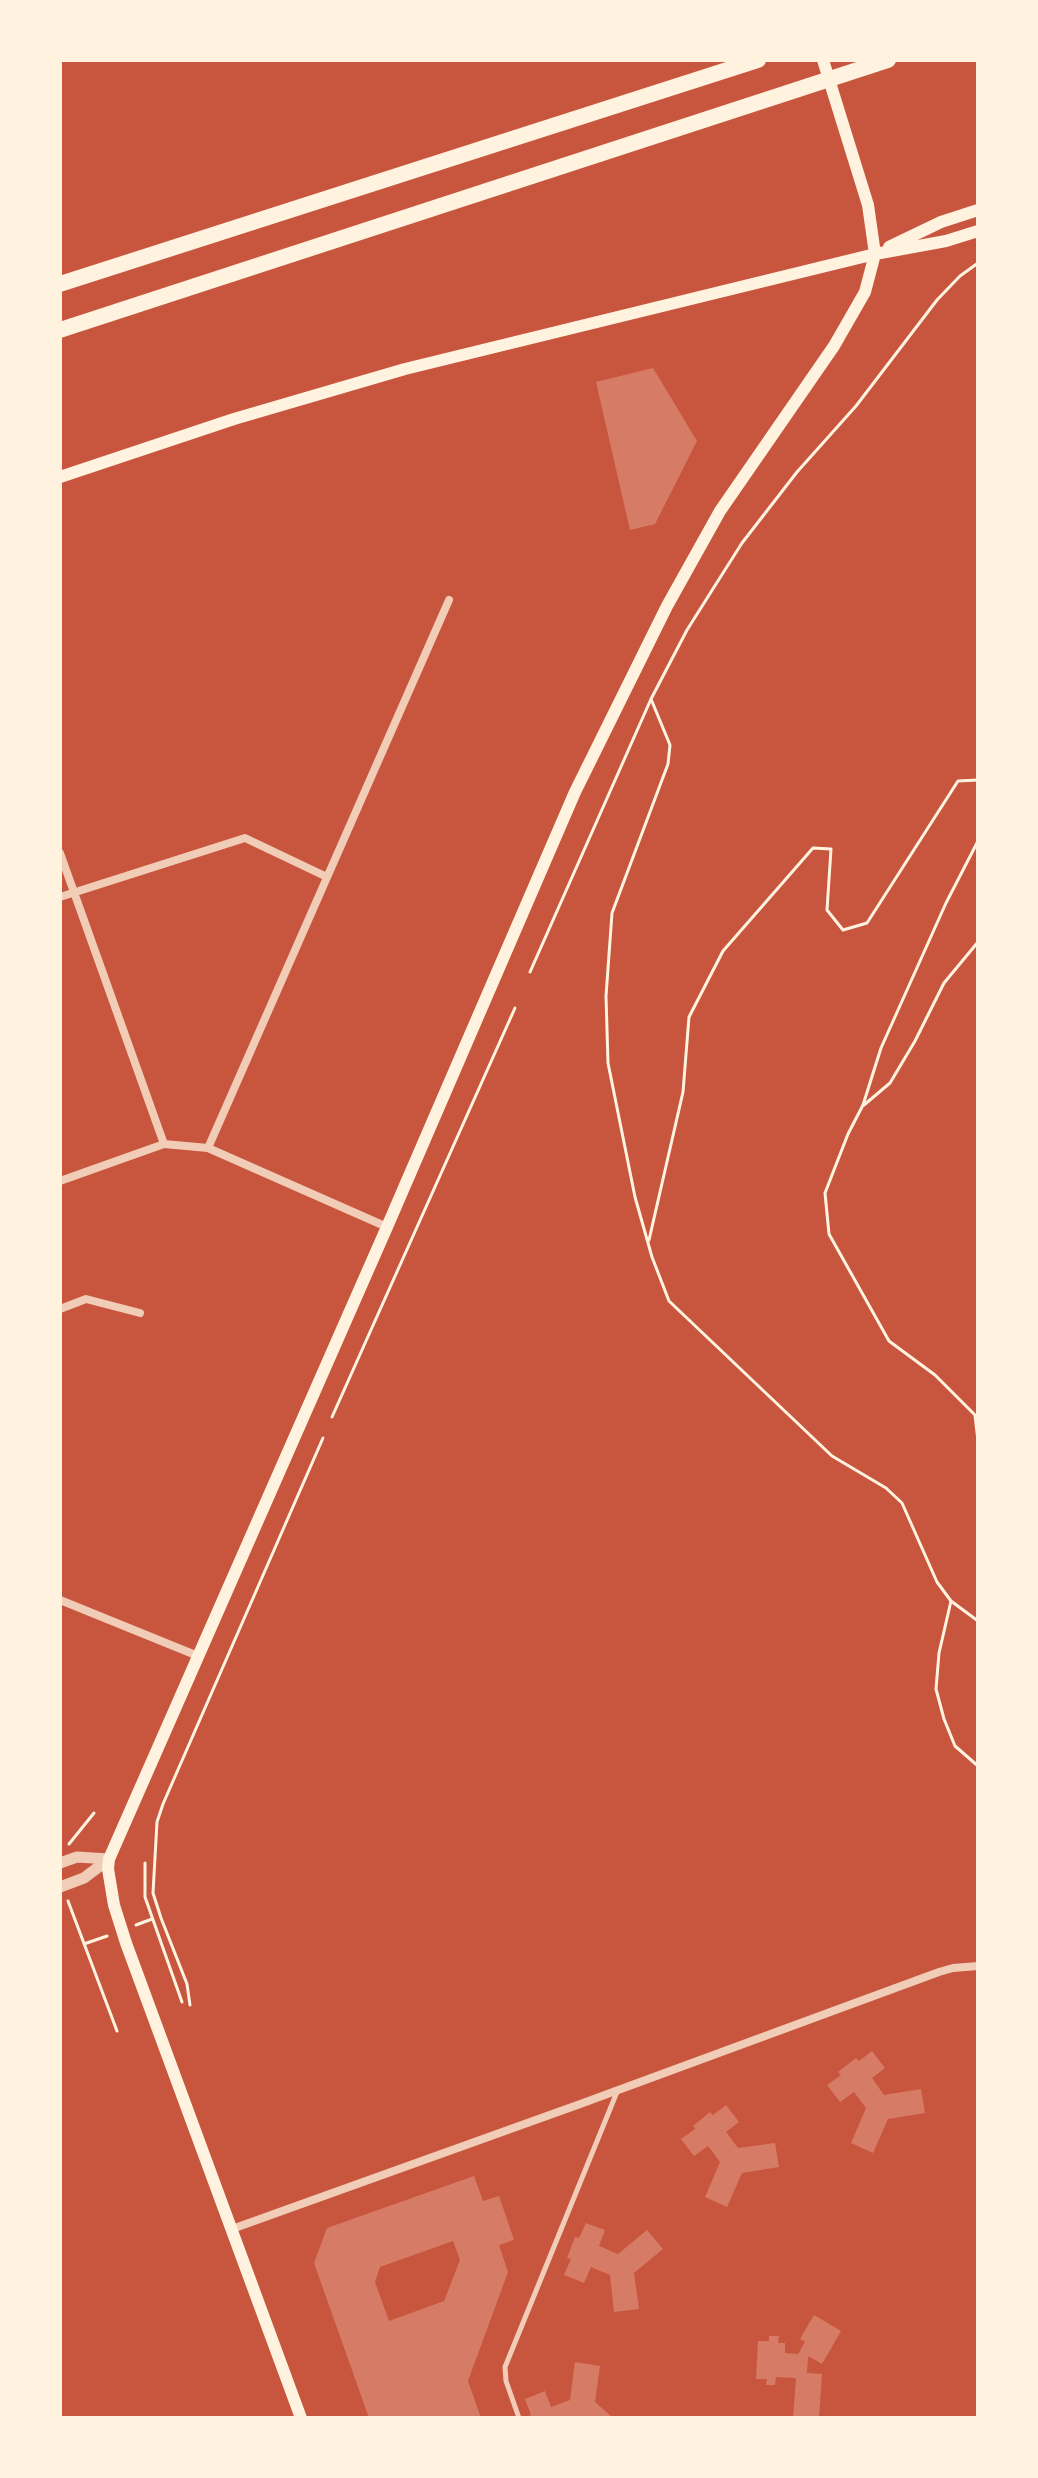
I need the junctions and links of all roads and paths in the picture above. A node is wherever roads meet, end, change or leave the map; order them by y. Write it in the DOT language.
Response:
graph roads {
  1 [pos="758,60"];
  2 [pos="823,60"];
  3 [pos="888,60"];
  4 [pos="978,210"];
  5 [pos="978,231"];
  6 [pos="875,254"];
  7 [pos="978,263"];
  8 [pos="60,284"];
  9 [pos="60,330"];
  10 [pos="60,477"];
  11 [pos="449,600"];
  12 [pos="651,699"];
  13 [pos="978,780"];
  14 [pos="978,841"];
  15 [pos="60,853"];
  16 [pos="327,877"];
  17 [pos="74,892"];
  18 [pos="60,897"];
  19 [pos="978,942"];
  20 [pos="530,972"];
  21 [pos="515,1008"];
  22 [pos="863,1105"];
  23 [pos="164,1144"];
  24 [pos="208,1148"];
  25 [pos="60,1181"];
  26 [pos="387,1227"];
  27 [pos="649,1243"];
  28 [pos="60,1309"];
  29 [pos="140,1313"];
  30 [pos="332,1417"];
  31 [pos="323,1438"];
  32 [pos="978,1441"];
  33 [pos="60,1600"];
  34 [pos="951,1601"];
  35 [pos="978,1621"];
  36 [pos="198,1656"];
  37 [pos="978,1766"];
  38 [pos="94,1813"];
  39 [pos="61,1850"];
  40 [pos="109,1859"];
  41 [pos="60,1863"];
  42 [pos="145,1863"];
  43 [pos="62,1890"];
  44 [pos="978,1966"];
  45 [pos="182,2002"];
  46 [pos="190,2005"];
  47 [pos="117,2031"];
  48 [pos="617,2091"];
  49 [pos="232,2229"];
  50 [pos="301,2418"];
  51 [pos="519,2418"];
  1 -- 8 [label="highway"];
  2 -- 6 [label="main road"];
  3 -- 9 [label="highway"];
  4 -- 6 [label="main road"];
  5 -- 6 [label="main road"];
  6 -- 10 [label="main road"];
  6 -- 26 [label="main road"];
  7 -- 12 [label="path"];
  11 -- 16 [label="street"];
  12 -- 20 [label="path"];
  12 -- 27 [label="path"];
  13 -- 27 [label="path"];
  14 -- 22 [label="path"];
  15 -- 17 [label="street"];
  16 -- 17 [label="street"];
  16 -- 24 [label="street"];
  17 -- 18 [label="street"];
  17 -- 23 [label="street"];
  19 -- 22 [label="path"];
  21 -- 30 [label="path"];
  22 -- 32 [label="path"];
  23 -- 24 [label="street"];
  23 -- 25 [label="street"];
  24 -- 26 [label="street"];
  26 -- 36 [label="main road"];
  27 -- 34 [label="path"];
  28 -- 29 [label="street"];
  31 -- 46 [label="path"];
  33 -- 36 [label="street"];
  34 -- 35 [label="path"];
  34 -- 37 [label="path"];
  36 -- 40 [label="main road"];
  38 -- 39 [label="path"];
  40 -- 41 [label="street"];
  40 -- 43 [label="street"];
  40 -- 49 [label="main road"];
  42 -- 45 [label="path"];
  43 -- 47 [label="path"];
  44 -- 48 [label="street"];
  48 -- 49 [label="street"];
  48 -- 51 [label="lane"];
  49 -- 50 [label="main road"];
}
